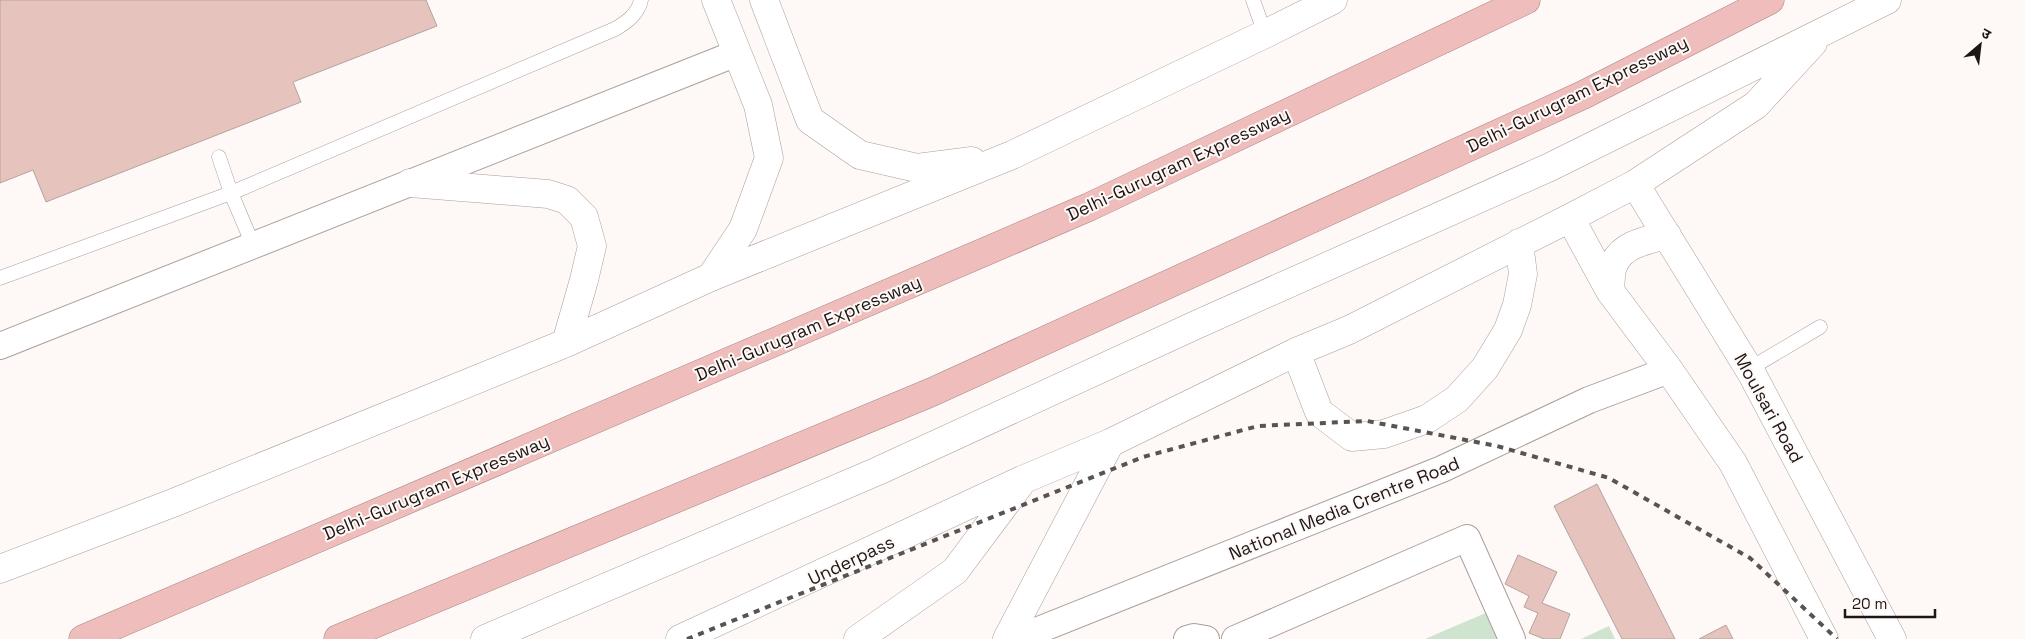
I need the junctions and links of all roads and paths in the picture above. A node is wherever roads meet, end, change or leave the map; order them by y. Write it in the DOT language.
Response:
graph roads {
  1 [pos="641,0"];
  2 [pos="716,0"];
  3 [pos="764,0"];
  4 [pos="1252,0"];
  5 [pos="1526,0"];
  6 [pos="1770,0"];
  7 [pos="1887,0"];
  8 [pos="1329,1"];
  9 [pos="1824,31"];
  10 [pos="1265,34"];
  11 [pos="737,53"];
  12 [pos="1012,155"];
  13 [pos="219,157"];
  14 [pos="410,182"];
  15 [pos="1635,184"];
  16 [pos="231,193"];
  17 [pos="1570,218"];
  18 [pos="1667,235"];
  19 [pos="1519,243"];
  20 [pos="253,245"];
  21 [pos="711,277"];
  22 [pos="0,278"];
  23 [pos="1610,291"];
  24 [pos="1820,327"];
  25 [pos="566,343"];
  26 [pos="0,346"];
  27 [pos="1296,352"];
  28 [pos="1749,369"];
  29 [pos="1669,370"];
  30 [pos="1110,443"];
  31 [pos="1022,480"];
  32 [pos="0,569"];
  33 [pos="83,639"];
  34 [pos="338,639"];
  35 [pos="485,639"];
  36 [pos="680,639"];
  37 [pos="858,639"];
  38 [pos="1007,639"];
  39 [pos="1016,639"];
  40 [pos="1187,639"];
  41 [pos="1206,639"];
  42 [pos="1235,639"];
  43 [pos="1512,639"];
  44 [pos="1824,639"];
  45 [pos="1892,639"];
  1 -- 16 [label="lane"];
  2 -- 11 [label="main road"];
  3 -- 12 [label="main road"];
  4 -- 10 [label="lane"];
  5 -- 33 [label="highway, Delhi-Gurugram Expressway"];
  6 -- 34 [label="highway, Delhi-Gurugram Expressway"];
  7 -- 9 [label="main road"];
  8 -- 10 [label="main road"];
  9 -- 15 [label="main road, Underpass"];
  9 -- 35 [label="main road"];
  10 -- 12 [label="main road"];
  11 -- 14 [label="street"];
  11 -- 21 [label="main road"];
  12 -- 21 [label="main road"];
  13 -- 16 [label="lane"];
  14 -- 20 [label="street"];
  14 -- 25 [label="main road"];
  15 -- 17 [label="main road, Underpass"];
  15 -- 18 [label="main road, Moulsari Road"];
  16 -- 20 [label="lane"];
  16 -- 22 [label="lane"];
  17 -- 19 [label="main road, Underpass"];
  17 -- 23 [label="main road"];
  18 -- 23 [label="main road"];
  18 -- 28 [label="main road, Moulsari Road"];
  19 -- 27 [label="main road, Underpass"];
  19 -- 27 [label="main road"];
  20 -- 26 [label="street"];
  21 -- 25 [label="main road"];
  23 -- 29 [label="main road"];
  24 -- 28 [label="lane"];
  25 -- 32 [label="main road"];
  27 -- 30 [label="main road, Underpass"];
  28 -- 45 [label="main road, Moulsari Road"];
  29 -- 39 [label="street, National Media Crentre Road"];
  29 -- 44 [label="main road"];
  30 -- 31 [label="main road, Underpass"];
  30 -- 38 [label="main road"];
  31 -- 36 [label="main road, Underpass"];
  31 -- 37 [label="main road"];
  40 -- 41 [label="street"];
  42 -- 43 [label="street"];
}
